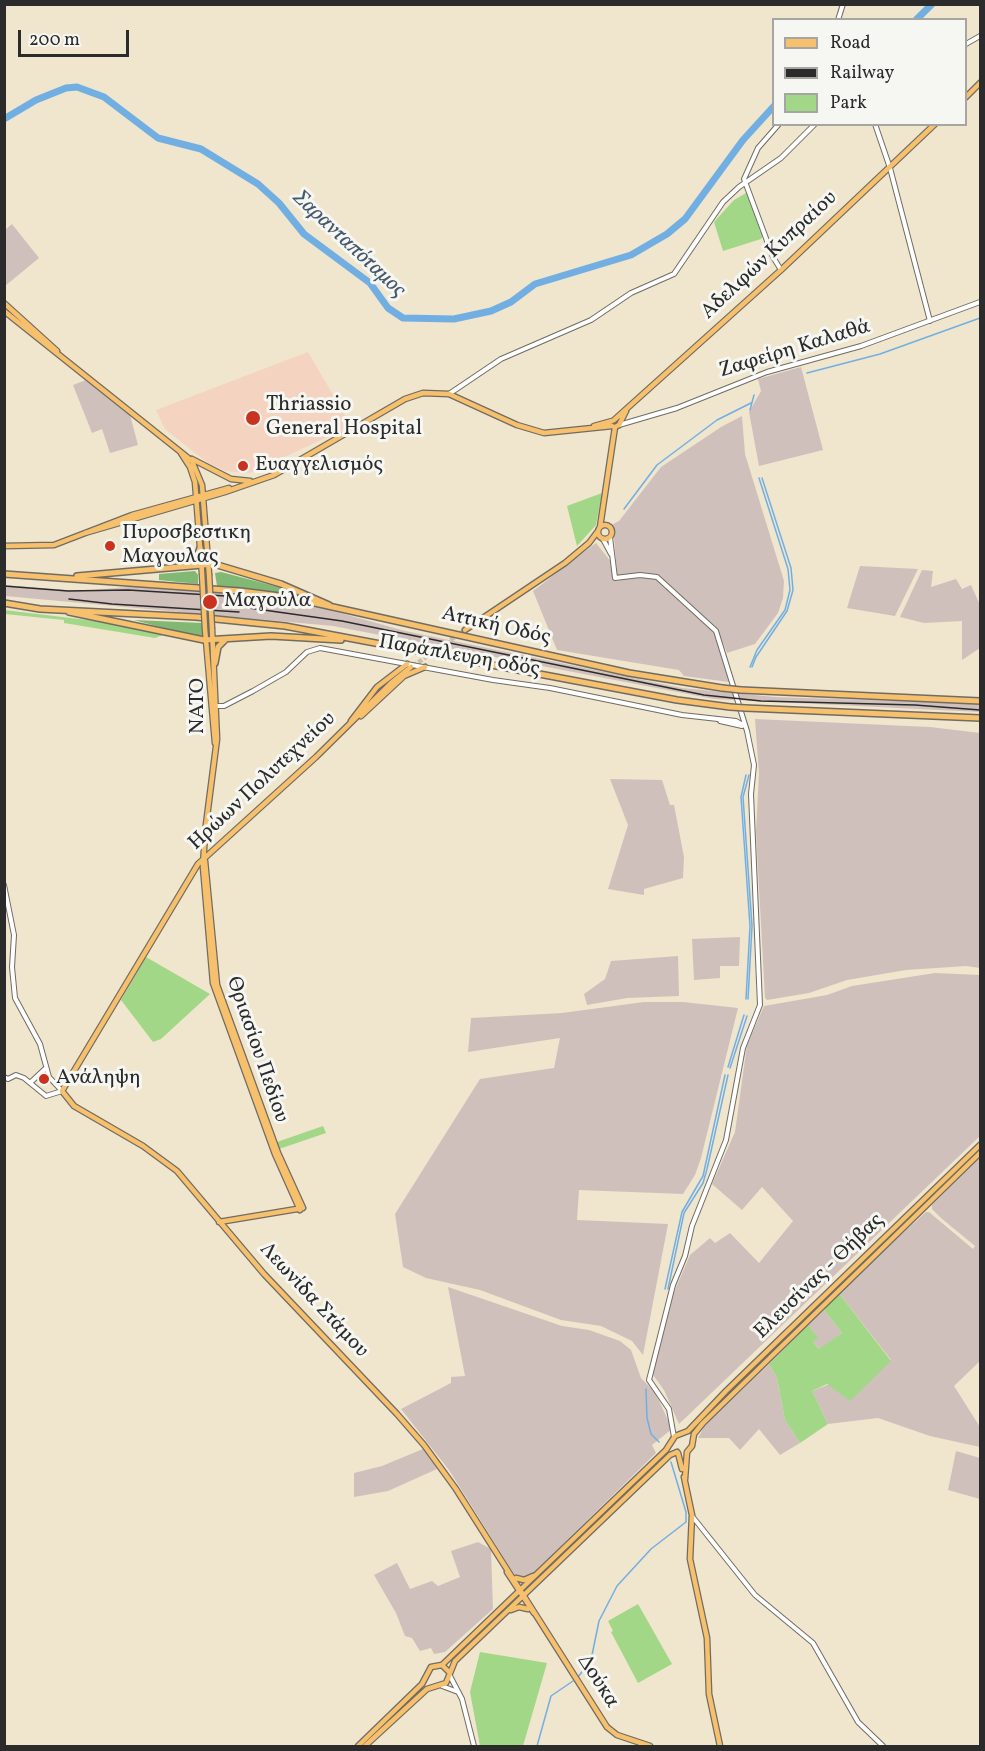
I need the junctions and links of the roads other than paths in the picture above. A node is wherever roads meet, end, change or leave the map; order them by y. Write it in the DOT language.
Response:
graph roads {
  1 [pos="981,36"];
  2 [pos="967,43"];
  3 [pos="981,83"];
  4 [pos="967,96"];
  5 [pos="777,126"];
  6 [pos="813,126"];
  7 [pos="876,126"];
  8 [pos="933,126"];
  9 [pos="890,168"];
  10 [pos="745,183"];
  11 [pos="782,270"];
  12 [pos="981,302"];
  13 [pos="4,303"];
  14 [pos="4,311"];
  15 [pos="930,321"];
  16 [pos="61,355"];
  17 [pos="449,394"];
  18 [pos="626,410"];
  19 [pos="629,420"];
  20 [pos="615,423"];
  21 [pos="174,447"];
  22 [pos="186,455"];
  23 [pos="256,481"];
  24 [pos="200,497"];
  25 [pos="187,503"];
  26 [pos="602,509"];
  27 [pos="198,511"];
  28 [pos="606,525"];
  29 [pos="599,529"];
  30 [pos="85,533"];
  31 [pos="610,537"];
  32 [pos="602,539"];
  33 [pos="589,543"];
  34 [pos="4,546"];
  35 [pos="200,548"];
  36 [pos="612,557"];
  37 [pos="205,564"];
  38 [pos="186,566"];
  39 [pos="4,574"];
  40 [pos="42,577"];
  41 [pos="4,603"];
  42 [pos="331,606"];
  43 [pos="65,610"];
  44 [pos="465,630"];
  45 [pos="227,638"];
  46 [pos="205,640"];
  47 [pos="213,640"];
  48 [pos="360,640"];
  49 [pos="397,662"];
  50 [pos="215,663"];
  51 [pos="409,665"];
  52 [pos="425,667"];
  53 [pos="397,670"];
  54 [pos="981,700"];
  55 [pos="217,706"];
  56 [pos="358,717"];
  57 [pos="981,718"];
  58 [pos="347,726"];
  59 [pos="745,726"];
  60 [pos="216,744"];
  61 [pos="204,858"];
  62 [pos="4,885"];
  63 [pos="46,1068"];
  64 [pos="4,1077"];
  65 [pos="31,1082"];
  66 [pos="62,1091"];
  67 [pos="981,1145"];
  68 [pos="981,1154"];
  69 [pos="219,1222"];
  70 [pos="672,1419"];
  71 [pos="683,1433"];
  72 [pos="673,1440"];
  73 [pos="692,1440"];
  74 [pos="677,1452"];
  75 [pos="687,1452"];
  76 [pos="685,1479"];
  77 [pos="692,1515"];
  78 [pos="506,1568"];
  79 [pos="540,1571"];
  80 [pos="513,1576"];
  81 [pos="522,1593"];
  82 [pos="530,1610"];
  83 [pos="504,1615"];
  84 [pos="536,1615"];
  85 [pos="442,1665"];
  86 [pos="428,1675"];
  87 [pos="450,1675"];
  88 [pos="439,1686"];
  89 [pos="461,1695"];
  90 [pos="358,1746"];
  91 [pos="365,1746"];
  92 [pos="474,1746"];
  93 [pos="650,1746"];
  94 [pos="720,1746"];
  95 [pos="883,1746"];
  1 -- 2 [label="street"];
  3 -- 4 [label="main road"];
  5 -- 10 [label="street"];
  6 -- 10 [label="street"];
  7 -- 9 [label="street"];
  8 -- 9 [label="main road, Αδελφών Κυπραίου"];
  9 -- 11 [label="main road, Αδελφών Κυπραίου"];
  9 -- 15 [label="street"];
  10 -- 11 [label="street"];
  10 -- 17 [label="street"];
  11 -- 18 [label="main road, Αδελφών Κυπραίου"];
  12 -- 15 [label="street, Ζαφείρη Καλαθά"];
  13 -- 16 [label="main road, ΝΑΤΟ"];
  14 -- 16 [label="main road, ΝΑΤΟ"];
  15 -- 19 [label="street, Ζαφείρη Καλαθά"];
  16 -- 21 [label="main road, ΝΑΤΟ"];
  17 -- 20 [label="main road"];
  17 -- 23 [label="main road"];
  18 -- 19 [label="street"];
  18 -- 20 [label="main road, Αδελφών Κυπραίου"];
  19 -- 20 [label="street, Ζαφείρη Καλαθά"];
  20 -- 26 [label="main road"];
  21 -- 22 [label="main road, ΝΑΤΟ"];
  21 -- 24 [label="main road, ΝΑΤΟ"];
  22 -- 23 [label="main road"];
  22 -- 24 [label="main road, ΝΑΤΟ"];
  23 -- 24 [label="main road"];
  24 -- 25 [label="main road"];
  24 -- 27 [label="main road, ΝΑΤΟ"];
  24 -- 30 [label="main road"];
  24 -- 37 [label="main road, ΝΑΤΟ"];
  25 -- 27 [label="main road"];
  25 -- 30 [label="main road"];
  26 -- 28 [label="main road"];
  26 -- 29 [label="main road"];
  27 -- 35 [label="main road, ΝΑΤΟ"];
  28 -- 29 [label="main road"];
  28 -- 31 [label="main road"];
  29 -- 32 [label="main road"];
  29 -- 33 [label="main road"];
  30 -- 34 [label="main road"];
  31 -- 32 [label="main road"];
  31 -- 36 [label="street"];
  32 -- 33 [label="main road"];
  32 -- 36 [label="street"];
  33 -- 44 [label="main road"];
  35 -- 37 [label="main road, ΝΑΤΟ"];
  35 -- 38 [label="highway"];
  36 -- 59 [label="street"];
  37 -- 38 [label="highway"];
  37 -- 42 [label="highway"];
  37 -- 46 [label="main road, ΝΑΤΟ, bridge"];
  37 -- 47 [label="main road, ΝΑΤΟ, bridge"];
  38 -- 40 [label="highway"];
  39 -- 40 [label="highway, Αττική Οδός"];
  40 -- 42 [label="highway, Αττική Οδός"];
  41 -- 43 [label="highway, Αττική Οδός"];
  42 -- 54 [label="highway, Αττική Οδός, bridge"];
  43 -- 46 [label="highway"];
  43 -- 48 [label="highway, Αττική Οδός"];
  45 -- 47 [label="highway"];
  45 -- 48 [label="highway"];
  45 -- 50 [label="highway"];
  46 -- 47 [label="highway"];
  46 -- 60 [label="main road, ΝΑΤΟ"];
  47 -- 50 [label="main road, ΝΑΤΟ"];
  48 -- 57 [label="highway, Αττική Οδός, bridge"];
  49 -- 51 [label="street, Παράπλευρη οδός"];
  49 -- 53 [label="main road"];
  49 -- 55 [label="street, Παράπλευρη οδός"];
  50 -- 55 [label="main road, ΝΑΤΟ"];
  51 -- 52 [label="street, Παράπλευρη οδός"];
  51 -- 53 [label="main road"];
  51 -- 56 [label="main road, Ηρώων Πολυτεχνείου"];
  52 -- 56 [label="main road"];
  52 -- 59 [label="street, Παράπλευρη οδός"];
  53 -- 58 [label="main road"];
  55 -- 60 [label="main road, ΝΑΤΟ"];
  56 -- 58 [label="main road, Ηρώων Πολυτεχνείου"];
  58 -- 61 [label="main road, Ηρώων Πολυτεχνείου"];
  59 -- 70 [label="street"];
  60 -- 61 [label="main road, Θριασίου Πεδίου"];
  61 -- 66 [label="main road, Ηρώων Πολυτεχνείου"];
  61 -- 69 [label="main road, Θριασίου Πεδίου"];
  62 -- 63 [label="street"];
  63 -- 65 [label="street"];
  63 -- 66 [label="street"];
  64 -- 65 [label="street"];
  65 -- 66 [label="street"];
  66 -- 69 [label="main road, Λεωνίδα Στάμου"];
  67 -- 71 [label="main road, Ελευσίνας - Θήβας"];
  68 -- 73 [label="main road"];
  69 -- 78 [label="main road, Λεωνίδα Στάμου"];
  70 -- 71 [label="street"];
  70 -- 72 [label="street"];
  71 -- 72 [label="main road, Ελευσίνας - Θήβας"];
  71 -- 73 [label="main road"];
  72 -- 74 [label="main road"];
  72 -- 79 [label="main road, Ελευσίνας - Θήβας"];
  73 -- 75 [label="main road"];
  74 -- 75 [label="main road"];
  74 -- 76 [label="main road"];
  74 -- 81 [label="main road, Ελευσίνας - Θήβας"];
  75 -- 76 [label="main road"];
  76 -- 77 [label="main road"];
  77 -- 94 [label="main road"];
  77 -- 95 [label="street"];
  78 -- 80 [label="main road, Λεωνίδα Στάμου"];
  78 -- 81 [label="main road, Λεωνίδα Στάμου"];
  79 -- 80 [label="main road"];
  79 -- 81 [label="main road, Ελευσίνας - Θήβας"];
  80 -- 81 [label="main road, Λεωνίδα Στάμου"];
  81 -- 82 [label="main road, Δούκα"];
  81 -- 83 [label="main road, Ελευσίνας - Θήβας"];
  81 -- 84 [label="main road, Δούκα"];
  81 -- 85 [label="main road, Ελευσίνας - Θήβας"];
  82 -- 83 [label="main road"];
  82 -- 84 [label="main road, Δούκα"];
  83 -- 87 [label="main road, Ελευσίνας - Θήβας"];
  84 -- 93 [label="main road, Δούκα"];
  85 -- 86 [label="main road, Ελευσίνας - Θήβας"];
  85 -- 87 [label="main road"];
  86 -- 88 [label="main road"];
  86 -- 90 [label="main road, Ελευσίνας - Θήβας"];
  87 -- 88 [label="main road, Ελευσίνας - Θήβας"];
  87 -- 89 [label="street"];
  88 -- 89 [label="street"];
  88 -- 91 [label="main road, Ελευσίνας - Θήβας"];
  89 -- 92 [label="street"];
}
